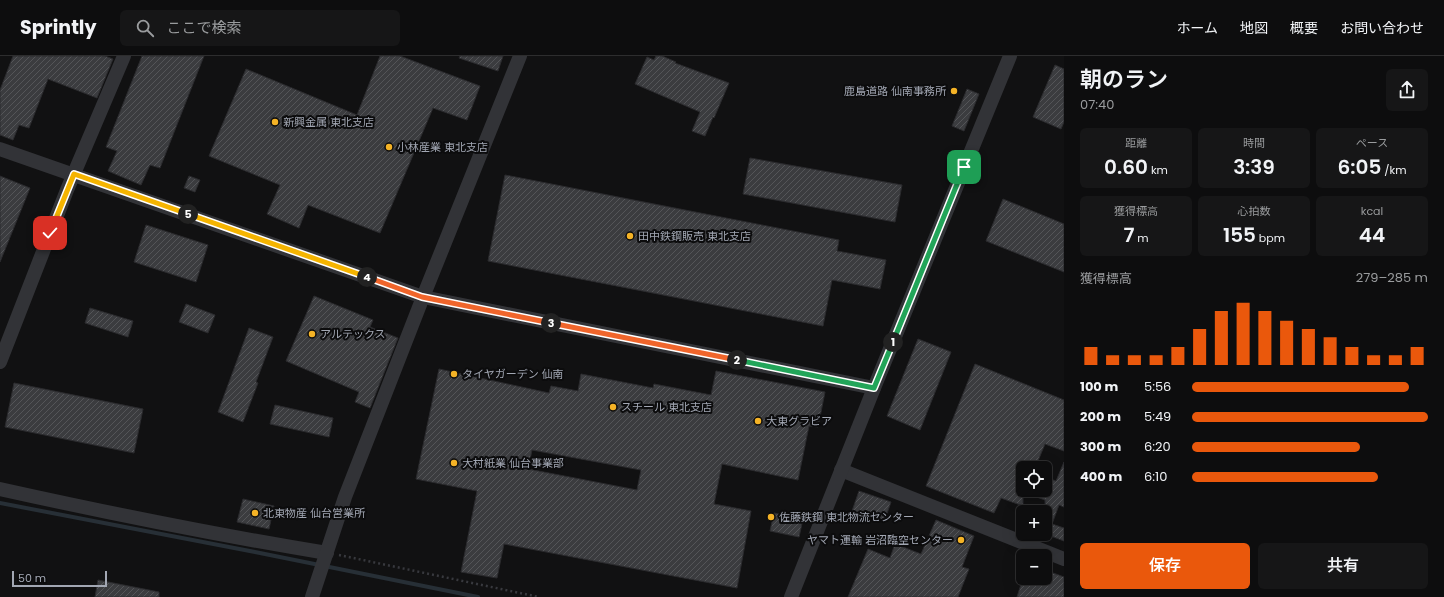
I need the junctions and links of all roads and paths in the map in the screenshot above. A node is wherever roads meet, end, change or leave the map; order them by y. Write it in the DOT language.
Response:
graph roads {
  1 [pos="124,56"];
  2 [pos="520,56"];
  3 [pos="1010,56"];
  4 [pos="0,149"];
  5 [pos="74,174"];
  6 [pos="422,297"];
  7 [pos="0,362"];
  8 [pos="874,388"];
  9 [pos="841,470"];
  10 [pos="0,489"];
  11 [pos="326,555"];
  12 [pos="1064,559"];
  13 [pos="313,594"];
  14 [pos="540,597"];
  15 [pos="791,597"];
  1 -- 5 [label="street"];
  2 -- 6 [label="street"];
  3 -- 8 [label="street"];
  4 -- 5 [label="street"];
  5 -- 6 [label="street"];
  5 -- 7 [label="street"];
  6 -- 8 [label="street"];
  6 -- 11 [label="street"];
  8 -- 9 [label="street"];
  9 -- 12 [label="street"];
  9 -- 15 [label="street"];
  10 -- 11 [label="street"];
  11 -- 13 [label="street"];
  11 -- 14 [label="path"];
}
